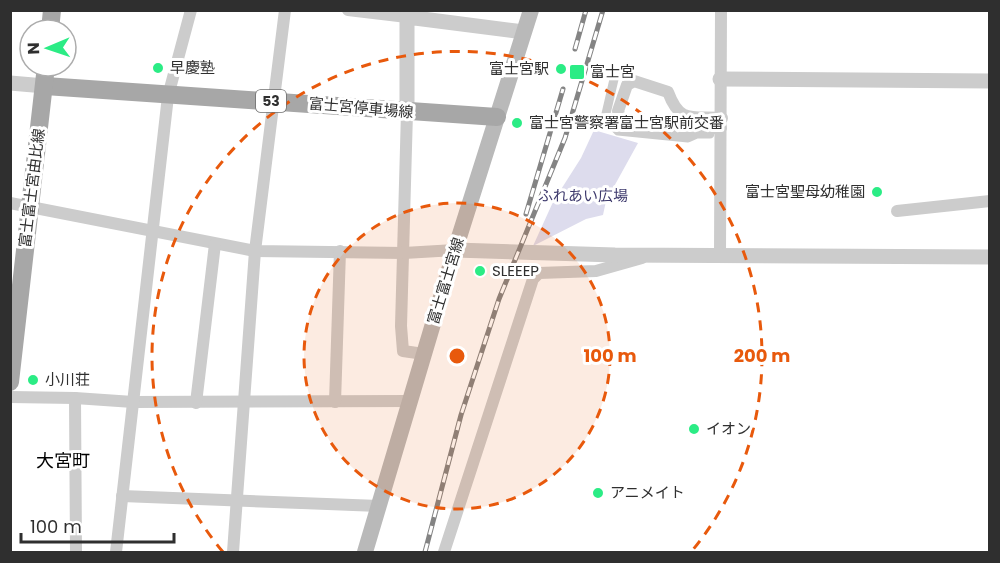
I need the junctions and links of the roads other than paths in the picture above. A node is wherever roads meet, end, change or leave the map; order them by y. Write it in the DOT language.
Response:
graph roads {
  1 [pos="191,10"];
  2 [pos="285,10"];
  3 [pos="348,10"];
  4 [pos="531,10"];
  5 [pos="721,10"];
  6 [pos="406,14"];
  7 [pos="524,32"];
  8 [pos="624,73"];
  9 [pos="45,78"];
  10 [pos="720,79"];
  11 [pos="990,81"];
  12 [pos="10,82"];
  13 [pos="45,86"];
  14 [pos="168,96"];
  15 [pos="273,101"];
  16 [pos="407,112"];
  17 [pos="497,117"];
  18 [pos="718,127"];
  19 [pos="990,201"];
  20 [pos="10,203"];
  21 [pos="30,206"];
  22 [pos="897,212"];
  23 [pos="153,230"];
  24 [pos="215,244"];
  25 [pos="340,250"];
  26 [pos="455,250"];
  27 [pos="255,251"];
  28 [pos="404,253"];
  29 [pos="654,255"];
  30 [pos="720,255"];
  31 [pos="990,257"];
  32 [pos="14,317"];
  33 [pos="424,354"];
  34 [pos="10,382"];
  35 [pos="10,397"];
  36 [pos="75,398"];
  37 [pos="244,401"];
  38 [pos="410,401"];
  39 [pos="133,402"];
  40 [pos="335,402"];
  41 [pos="196,403"];
  42 [pos="122,496"];
  43 [pos="237,501"];
  44 [pos="379,506"];
  45 [pos="76,552"];
  46 [pos="116,552"];
  47 [pos="233,552"];
  48 [pos="365,552"];
  49 [pos="444,552"];
  1 -- 14 [label="street"];
  2 -- 15 [label="street"];
  3 -- 6 [label="street"];
  4 -- 7 [label="main road, 富士富士宮線"];
  5 -- 10 [label="street"];
  6 -- 7 [label="street"];
  6 -- 16 [label="street"];
  7 -- 17 [label="main road, 富士富士宮線"];
  8 -- 18 [label="street"];
  9 -- 13 [label="main road, 富士富士宮由比線"];
  10 -- 11 [label="street"];
  10 -- 18 [label="street"];
  12 -- 13 [label="street"];
  13 -- 14 [label="main road, 富士宮停車場線 / 53"];
  13 -- 21 [label="main road, 富士富士宮由比線"];
  14 -- 15 [label="main road, 富士宮停車場線 / 53"];
  14 -- 23 [label="street"];
  15 -- 16 [label="main road, 富士宮停車場線 / 53"];
  15 -- 27 [label="street"];
  16 -- 17 [label="main road, 富士宮停車場線 / 53"];
  16 -- 28 [label="street"];
  17 -- 26 [label="main road, 富士富士宮線"];
  18 -- 18 [label="street"];
  18 -- 30 [label="street"];
  19 -- 22 [label="street"];
  20 -- 21 [label="street"];
  21 -- 23 [label="street"];
  21 -- 32 [label="main road, 富士富士宮由比線"];
  23 -- 24 [label="street"];
  23 -- 39 [label="street"];
  24 -- 27 [label="street"];
  24 -- 41 [label="street"];
  25 -- 27 [label="street"];
  25 -- 28 [label="street"];
  25 -- 40 [label="street"];
  26 -- 28 [label="street"];
  26 -- 29 [label="street"];
  26 -- 33 [label="main road, 富士富士宮線"];
  27 -- 37 [label="street"];
  28 -- 33 [label="street"];
  29 -- 30 [label="street"];
  29 -- 49 [label="street"];
  30 -- 31 [label="street"];
  32 -- 34 [label="main road, 富士富士宮由比線"];
  33 -- 38 [label="main road, 富士富士宮線"];
  35 -- 36 [label="street"];
  36 -- 39 [label="street"];
  36 -- 45 [label="street"];
  37 -- 40 [label="street"];
  37 -- 41 [label="street"];
  37 -- 43 [label="street"];
  38 -- 40 [label="street"];
  38 -- 44 [label="main road, 富士富士宮線"];
  39 -- 41 [label="street"];
  39 -- 42 [label="street"];
  42 -- 43 [label="street"];
  42 -- 46 [label="street"];
  43 -- 44 [label="street"];
  43 -- 47 [label="street"];
  44 -- 48 [label="main road, 富士富士宮線"];
}
